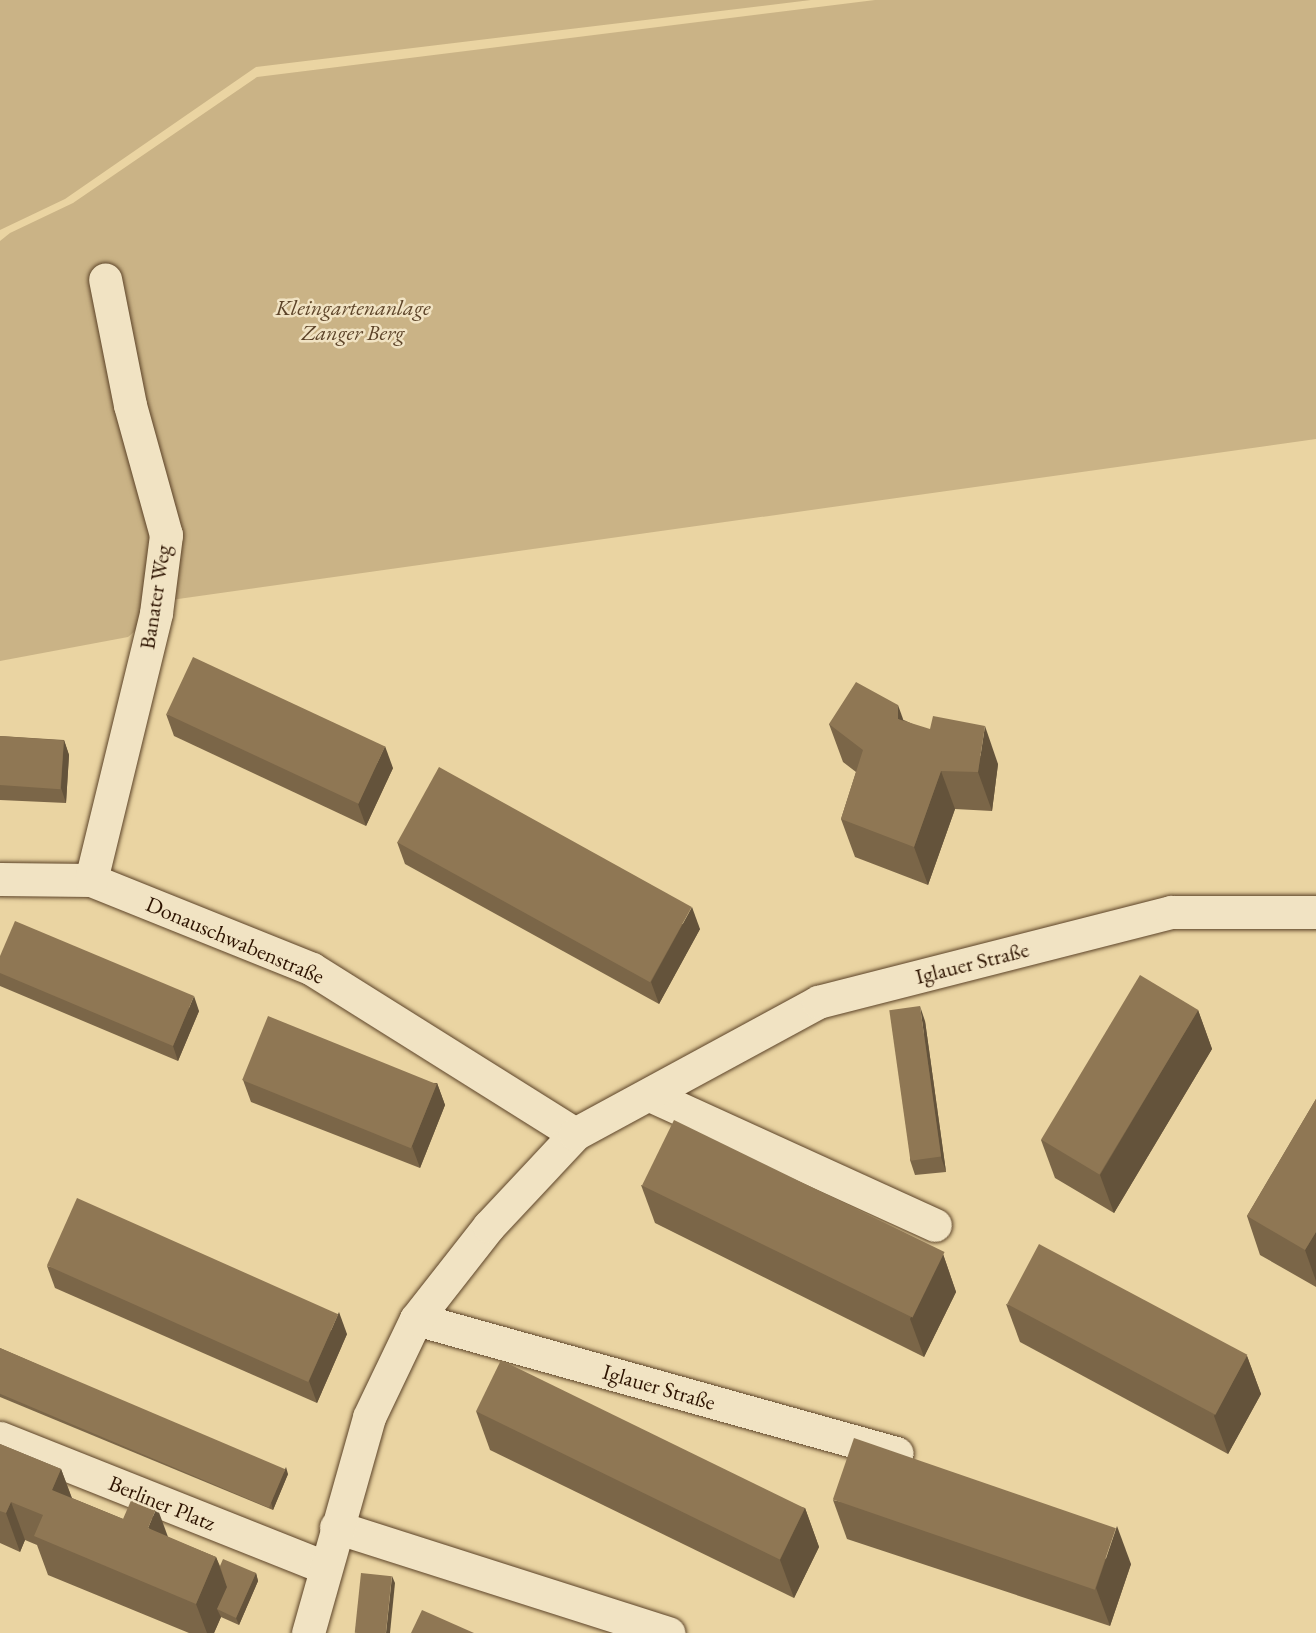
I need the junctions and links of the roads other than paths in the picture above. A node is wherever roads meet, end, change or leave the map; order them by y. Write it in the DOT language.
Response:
graph roads {
  1 [pos="105,279"];
  2 [pos="0,879"];
  3 [pos="91,880"];
  4 [pos="1316,912"];
  5 [pos="650,1095"];
  6 [pos="575,1134"];
  7 [pos="936,1225"];
  8 [pos="416,1319"];
  9 [pos="0,1438"];
  10 [pos="902,1455"];
  11 [pos="336,1527"];
  12 [pos="324,1567"];
  13 [pos="308,1633"];
  14 [pos="668,1633"];
  1 -- 3 [label="street, Banater Weg"];
  2 -- 3 [label="street, Donauschwabenstraße"];
  3 -- 6 [label="street, Donauschwabenstraße"];
  4 -- 5 [label="street, Iglauer Straße"];
  5 -- 6 [label="street, Iglauer Straße"];
  5 -- 7 [label="street"];
  6 -- 8 [label="street, Iglauer Straße"];
  8 -- 10 [label="street, Iglauer Straße"];
  8 -- 11 [label="street, Iglauer Straße"];
  9 -- 12 [label="street, Berliner Platz"];
  11 -- 12 [label="street, Iglauer Straße"];
  11 -- 14 [label="street"];
  12 -- 13 [label="street, Iglauer Straße"];
}
